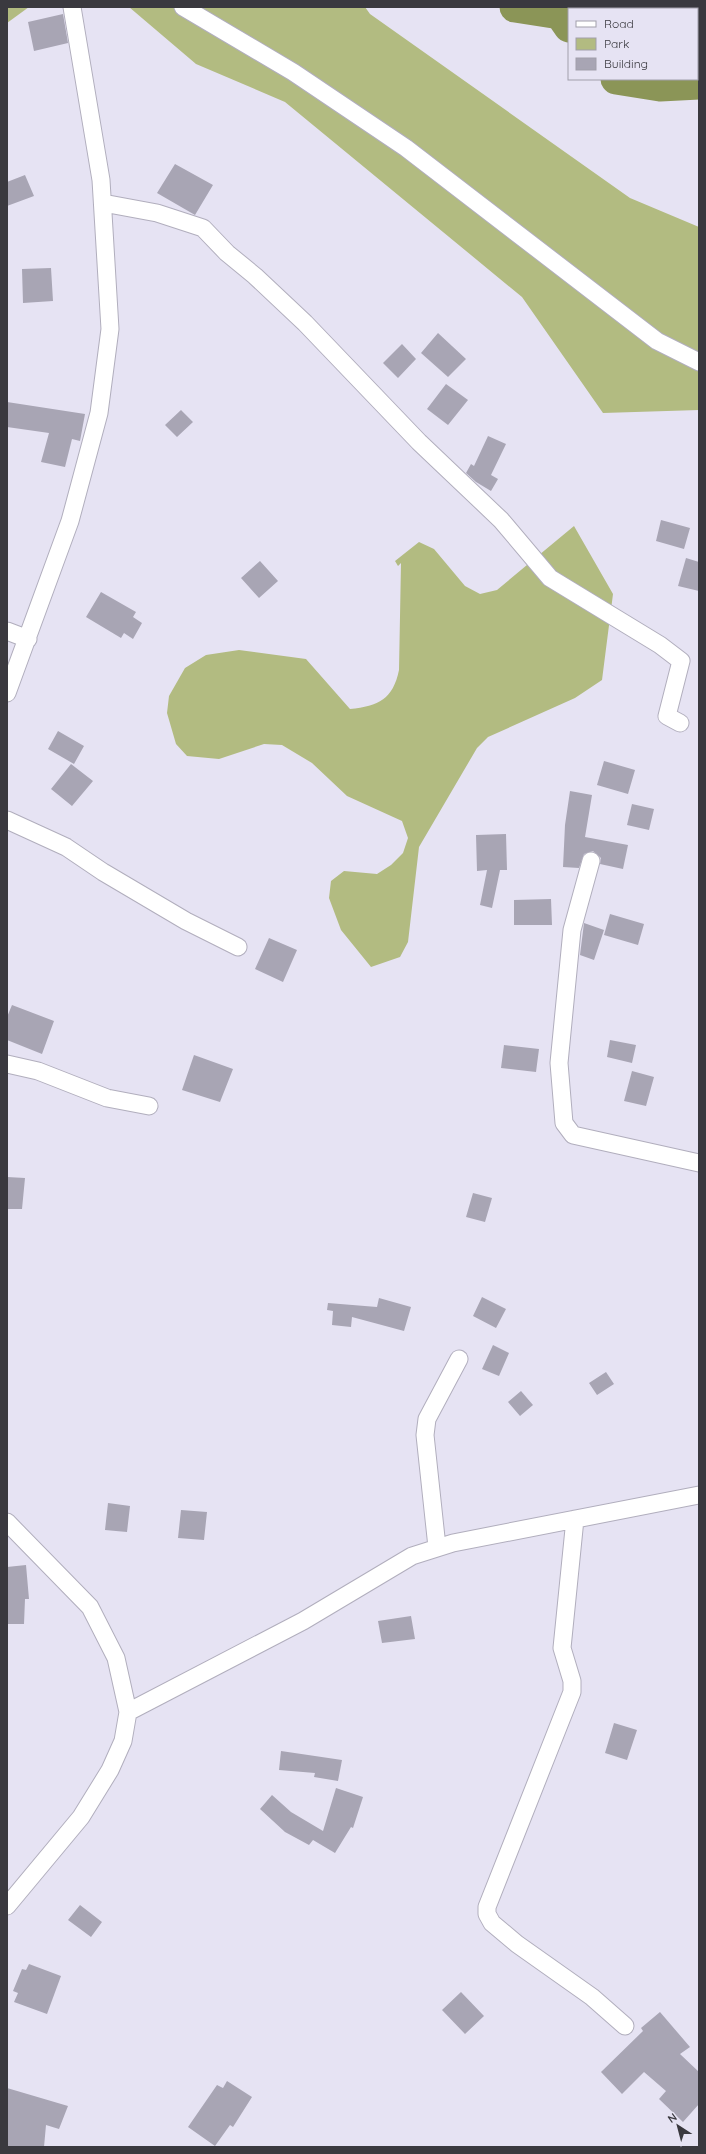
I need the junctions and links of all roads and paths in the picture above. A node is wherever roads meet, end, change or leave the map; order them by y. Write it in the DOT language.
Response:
graph roads {
  1 [pos="72,7"];
  2 [pos="183,7"];
  3 [pos="103,203"];
  4 [pos="699,362"];
  5 [pos="7,631"];
  6 [pos="28,639"];
  7 [pos="7,693"];
  8 [pos="680,723"];
  9 [pos="7,820"];
  10 [pos="591,861"];
  11 [pos="238,947"];
  12 [pos="7,1064"];
  13 [pos="149,1106"];
  14 [pos="699,1163"];
  15 [pos="459,1359"];
  16 [pos="699,1495"];
  17 [pos="575,1519"];
  18 [pos="7,1522"];
  19 [pos="437,1547"];
  20 [pos="128,1712"];
  21 [pos="7,1906"];
  22 [pos="625,2026"];
  1 -- 3 [label="street"];
  2 -- 4 [label="street"];
  3 -- 6 [label="street"];
  3 -- 8 [label="street"];
  5 -- 6 [label="street"];
  6 -- 7 [label="street"];
  9 -- 11 [label="street"];
  10 -- 14 [label="street"];
  12 -- 13 [label="street"];
  15 -- 19 [label="street"];
  16 -- 17 [label="street"];
  17 -- 19 [label="street"];
  17 -- 22 [label="street"];
  18 -- 20 [label="street"];
  19 -- 20 [label="street"];
  20 -- 21 [label="street"];
}
